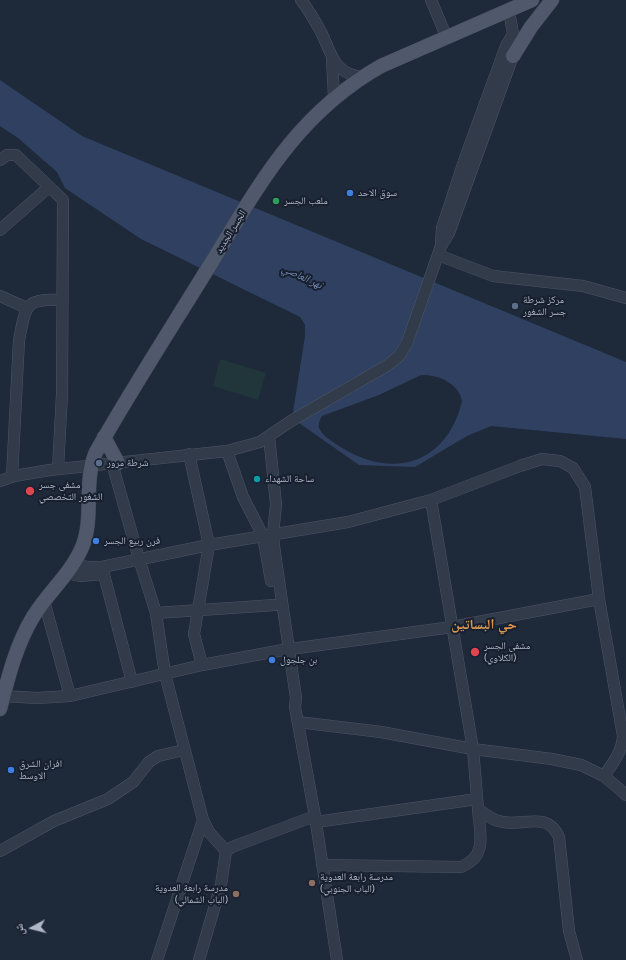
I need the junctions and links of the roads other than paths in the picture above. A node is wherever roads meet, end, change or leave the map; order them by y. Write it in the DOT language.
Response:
graph roads {
  1 [pos="301,0"];
  2 [pos="430,0"];
  3 [pos="532,0"];
  4 [pos="552,0"];
  5 [pos="509,11"];
  6 [pos="513,34"];
  7 [pos="447,38"];
  8 [pos="513,56"];
  9 [pos="332,58"];
  10 [pos="362,77"];
  11 [pos="334,97"];
  12 [pos="0,160"];
  13 [pos="49,187"];
  14 [pos="0,230"];
  15 [pos="439,251"];
  16 [pos="0,296"];
  17 [pos="626,298"];
  18 [pos="62,300"];
  19 [pos="27,308"];
  20 [pos="269,436"];
  21 [pos="104,437"];
  22 [pos="227,452"];
  23 [pos="189,454"];
  24 [pos="115,463"];
  25 [pos="91,466"];
  26 [pos="58,469"];
  27 [pos="4,480"];
  28 [pos="431,500"];
  29 [pos="268,535"];
  30 [pos="209,545"];
  31 [pos="138,559"];
  32 [pos="70,568"];
  33 [pos="103,571"];
  34 [pos="599,599"];
  35 [pos="44,602"];
  36 [pos="275,605"];
  37 [pos="196,611"];
  38 [pos="156,614"];
  39 [pos="452,627"];
  40 [pos="286,649"];
  41 [pos="202,665"];
  42 [pos="165,674"];
  43 [pos="132,682"];
  44 [pos="70,696"];
  45 [pos="2,702"];
  46 [pos="298,722"];
  47 [pos="473,749"];
  48 [pos="184,750"];
  49 [pos="604,776"];
  50 [pos="626,795"];
  51 [pos="478,804"];
  52 [pos="316,819"];
  53 [pos="203,820"];
  54 [pos="0,851"];
  55 [pos="226,851"];
  56 [pos="322,865"];
  57 [pos="158,960"];
  58 [pos="199,960"];
  59 [pos="338,960"];
  60 [pos="577,960"];
  1 -- 9 [label="street"];
  2 -- 7 [label="street"];
  3 -- 5 [label="main road, الجسر الجديد"];
  4 -- 8 [label="main road"];
  5 -- 6 [label="street"];
  5 -- 7 [label="main road, الجسر الجديد"];
  6 -- 8 [label="street"];
  6 -- 15 [label="street"];
  7 -- 10 [label="main road, الجسر الجديد"];
  8 -- 15 [label="street"];
  9 -- 10 [label="street"];
  9 -- 11 [label="street"];
  10 -- 11 [label="main road, الجسر الجديد"];
  11 -- 21 [label="main road, الجسر الجديد"];
  12 -- 13 [label="street"];
  13 -- 14 [label="street"];
  13 -- 18 [label="street"];
  15 -- 17 [label="street"];
  15 -- 20 [label="street"];
  16 -- 19 [label="street"];
  18 -- 19 [label="street"];
  18 -- 26 [label="street"];
  19 -- 27 [label="street"];
  20 -- 22 [label="street"];
  20 -- 29 [label="street"];
  21 -- 24 [label="main road"];
  21 -- 25 [label="main road, الجسر الجديد"];
  22 -- 23 [label="street"];
  22 -- 29 [label="street"];
  23 -- 24 [label="street"];
  23 -- 30 [label="street"];
  24 -- 25 [label="street"];
  24 -- 31 [label="street"];
  25 -- 26 [label="street"];
  25 -- 32 [label="main road, الجسر الجديد"];
  26 -- 27 [label="street"];
  28 -- 29 [label="street"];
  28 -- 34 [label="street"];
  28 -- 39 [label="street"];
  29 -- 30 [label="street"];
  29 -- 36 [label="street"];
  29 -- 40 [label="street"];
  30 -- 31 [label="street"];
  30 -- 37 [label="street"];
  31 -- 33 [label="street"];
  31 -- 38 [label="street"];
  32 -- 33 [label="street"];
  32 -- 35 [label="main road, الجسر الجديد"];
  33 -- 43 [label="street"];
  34 -- 39 [label="street"];
  34 -- 49 [label="street"];
  35 -- 44 [label="street"];
  35 -- 45 [label="main road, الجسر الجديد"];
  36 -- 37 [label="street"];
  36 -- 40 [label="street"];
  37 -- 38 [label="street"];
  37 -- 41 [label="street"];
  38 -- 42 [label="street"];
  39 -- 40 [label="street"];
  39 -- 47 [label="street"];
  40 -- 41 [label="street"];
  40 -- 46 [label="street"];
  41 -- 42 [label="street"];
  42 -- 43 [label="street"];
  42 -- 48 [label="street"];
  43 -- 44 [label="street"];
  44 -- 45 [label="street"];
  46 -- 47 [label="street"];
  46 -- 52 [label="street"];
  47 -- 49 [label="street"];
  47 -- 51 [label="street"];
  48 -- 53 [label="street"];
  48 -- 54 [label="street"];
  49 -- 50 [label="street"];
  51 -- 52 [label="street"];
  51 -- 56 [label="street"];
  51 -- 60 [label="street"];
  52 -- 55 [label="street"];
  52 -- 56 [label="street"];
  53 -- 55 [label="street"];
  53 -- 57 [label="street"];
  55 -- 58 [label="street"];
  56 -- 59 [label="street"];
}
